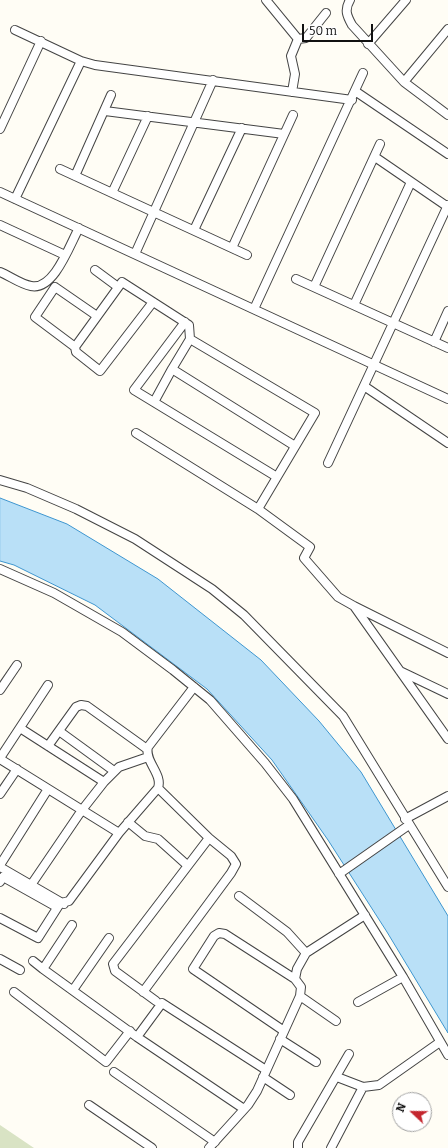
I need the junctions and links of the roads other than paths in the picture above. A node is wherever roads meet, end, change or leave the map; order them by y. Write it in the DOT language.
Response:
graph roads {
  1 [pos="266,0"];
  2 [pos="350,0"];
  3 [pos="406,0"];
  4 [pos="326,13"];
  5 [pos="448,29"];
  6 [pos="15,30"];
  7 [pos="298,39"];
  8 [pos="41,41"];
  9 [pos="368,44"];
  10 [pos="81,61"];
  11 [pos="363,73"];
  12 [pos="213,80"];
  13 [pos="404,82"];
  14 [pos="356,91"];
  15 [pos="292,92"];
  16 [pos="111,95"];
  17 [pos="352,100"];
  18 [pos="105,111"];
  19 [pos="293,115"];
  20 [pos="448,115"];
  21 [pos="148,116"];
  22 [pos="196,122"];
  23 [pos="242,128"];
  24 [pos="0,129"];
  25 [pos="284,134"];
  26 [pos="380,144"];
  27 [pos="448,154"];
  28 [pos="375,157"];
  29 [pos="60,169"];
  30 [pos="75,176"];
  31 [pos="411,182"];
  32 [pos="0,192"];
  33 [pos="112,193"];
  34 [pos="15,199"];
  35 [pos="448,206"];
  36 [pos="154,212"];
  37 [pos="0,225"];
  38 [pos="79,228"];
  39 [pos="194,230"];
  40 [pos="232,248"];
  41 [pos="135,254"];
  42 [pos="65,255"];
  43 [pos="247,255"];
  44 [pos="95,270"];
  45 [pos="0,272"];
  46 [pos="296,279"];
  47 [pos="118,287"];
  48 [pos="314,287"];
  49 [pos="153,302"];
  50 [pos="354,305"];
  51 [pos="254,309"];
  52 [pos="448,311"];
  53 [pos="97,316"];
  54 [pos="185,322"];
  55 [pos="393,323"];
  56 [pos="190,339"];
  57 [pos="434,342"];
  58 [pos="75,347"];
  59 [pos="448,348"];
  60 [pos="374,365"];
  61 [pos="172,369"];
  62 [pos="364,386"];
  63 [pos="448,399"];
  64 [pos="154,402"];
  65 [pos="136,433"];
  66 [pos="448,443"];
  67 [pos="295,446"];
  68 [pos="328,463"];
  69 [pos="277,477"];
  70 [pos="0,480"];
  71 [pos="258,509"];
  72 [pos="0,569"];
  73 [pos="354,606"];
  74 [pos="448,653"];
  75 [pos="17,665"];
  76 [pos="400,671"];
  77 [pos="48,685"];
  78 [pos="194,687"];
  79 [pos="0,690"];
  80 [pos="448,694"];
  81 [pos="20,728"];
  82 [pos="59,731"];
  83 [pos="448,739"];
  84 [pos="48,746"];
  85 [pos="148,753"];
  86 [pos="0,758"];
  87 [pos="17,769"];
  88 [pos="114,771"];
  89 [pos="104,782"];
  90 [pos="158,788"];
  91 [pos="48,790"];
  92 [pos="0,794"];
  93 [pos="448,796"];
  94 [pos="82,810"];
  95 [pos="128,822"];
  96 [pos="407,822"];
  97 [pos="119,833"];
  98 [pos="209,838"];
  99 [pos="187,865"];
  100 [pos="2,872"];
  101 [pos="339,874"];
  102 [pos="31,885"];
  103 [pos="448,887"];
  104 [pos="239,896"];
  105 [pos="61,904"];
  106 [pos="365,915"];
  107 [pos="0,918"];
  108 [pos="72,925"];
  109 [pos="109,938"];
  110 [pos="306,953"];
  111 [pos="0,959"];
  112 [pos="33,962"];
  113 [pos="43,969"];
  114 [pos="20,970"];
  115 [pos="403,977"];
  116 [pos="295,979"];
  117 [pos="73,990"];
  118 [pos="14,992"];
  119 [pos="143,992"];
  120 [pos="300,996"];
  121 [pos="156,1001"];
  122 [pos="358,1002"];
  123 [pos="336,1021"];
  124 [pos="130,1031"];
  125 [pos="284,1031"];
  126 [pos="137,1037"];
  127 [pos="280,1039"];
  128 [pos="440,1042"];
  129 [pos="349,1054"];
  130 [pos="448,1054"];
  131 [pos="316,1062"];
  132 [pos="114,1072"];
  133 [pos="264,1073"];
  134 [pos="337,1077"];
  135 [pos="363,1087"];
  136 [pos="290,1094"];
  137 [pos="89,1105"];
  138 [pos="244,1109"];
  139 [pos="212,1145"];
  140 [pos="152,1148"];
  141 [pos="298,1148"];
  142 [pos="331,1148"];
  1 -- 7 [label="street"];
  2 -- 9 [label="street"];
  3 -- 9 [label="street"];
  4 -- 7 [label="street"];
  5 -- 13 [label="street"];
  6 -- 8 [label="street"];
  7 -- 15 [label="street"];
  8 -- 10 [label="street"];
  8 -- 24 [label="street"];
  9 -- 13 [label="street"];
  10 -- 12 [label="street"];
  10 -- 34 [label="street"];
  11 -- 14 [label="street"];
  12 -- 15 [label="street"];
  12 -- 22 [label="street"];
  13 -- 20 [label="street"];
  14 -- 17 [label="street"];
  14 -- 27 [label="street"];
  15 -- 17 [label="street"];
  16 -- 18 [label="street"];
  17 -- 51 [label="street"];
  18 -- 21 [label="street"];
  18 -- 30 [label="street"];
  19 -- 25 [label="street"];
  21 -- 22 [label="street"];
  21 -- 33 [label="street"];
  22 -- 23 [label="street"];
  22 -- 36 [label="street"];
  23 -- 25 [label="street"];
  23 -- 39 [label="street"];
  25 -- 40 [label="street"];
  26 -- 28 [label="street"];
  28 -- 31 [label="street"];
  28 -- 48 [label="street"];
  29 -- 30 [label="street"];
  30 -- 33 [label="street"];
  31 -- 35 [label="street"];
  31 -- 50 [label="street"];
  32 -- 34 [label="street"];
  33 -- 36 [label="street"];
  34 -- 38 [label="street"];
  35 -- 55 [label="street"];
  36 -- 39 [label="street"];
  36 -- 41 [label="street"];
  37 -- 42 [label="street"];
  38 -- 41 [label="street"];
  38 -- 42 [label="street"];
  39 -- 40 [label="street"];
  40 -- 43 [label="street"];
  41 -- 51 [label="street"];
  42 -- 45 [label="street"];
  44 -- 47 [label="street"];
  46 -- 48 [label="street"];
  47 -- 49 [label="street"];
  47 -- 53 [label="street"];
  48 -- 50 [label="street"];
  49 -- 54 [label="street"];
  49 -- 58 [label="street"];
  50 -- 55 [label="street"];
  51 -- 60 [label="street"];
  52 -- 57 [label="street"];
  53 -- 58 [label="street"];
  53 -- 58 [label="street"];
  54 -- 56 [label="street"];
  54 -- 64 [label="street"];
  55 -- 57 [label="street"];
  55 -- 60 [label="street"];
  56 -- 61 [label="street"];
  56 -- 67 [label="street"];
  57 -- 59 [label="street"];
  60 -- 62 [label="street"];
  60 -- 63 [label="street"];
  61 -- 64 [label="street"];
  61 -- 67 [label="street"];
  62 -- 66 [label="street"];
  62 -- 68 [label="street"];
  64 -- 69 [label="street"];
  65 -- 71 [label="street"];
  67 -- 69 [label="street"];
  69 -- 71 [label="street"];
  70 -- 96 [label="street"];
  71 -- 73 [label="street"];
  72 -- 78 [label="street"];
  73 -- 74 [label="street"];
  73 -- 76 [label="street"];
  75 -- 79 [label="street"];
  76 -- 80 [label="street"];
  76 -- 83 [label="street"];
  77 -- 81 [label="street"];
  78 -- 85 [label="street"];
  78 -- 101 [label="street"];
  81 -- 84 [label="street"];
  81 -- 86 [label="street"];
  82 -- 84 [label="street"];
  82 -- 85 [label="street"];
  82 -- 88 [label="street"];
  84 -- 89 [label="street"];
  85 -- 88 [label="street"];
  85 -- 90 [label="street"];
  86 -- 87 [label="street"];
  87 -- 91 [label="street"];
  87 -- 92 [label="street"];
  88 -- 89 [label="street"];
  89 -- 94 [label="street"];
  90 -- 95 [label="street"];
  90 -- 98 [label="street"];
  91 -- 94 [label="street"];
  91 -- 100 [label="street"];
  93 -- 96 [label="street"];
  94 -- 97 [label="street"];
  94 -- 102 [label="street"];
  95 -- 97 [label="street"];
  95 -- 99 [label="street"];
  96 -- 101 [label="street"];
  96 -- 103 [label="street"];
  97 -- 105 [label="street"];
  98 -- 99 [label="street"];
  98 -- 119 [label="street"];
  99 -- 119 [label="street"];
  100 -- 102 [label="street"];
  100 -- 105 [label="street"];
  101 -- 106 [label="street"];
  102 -- 105 [label="street"];
  104 -- 110 [label="street"];
  105 -- 107 [label="street"];
  106 -- 110 [label="street"];
  106 -- 115 [label="street"];
  108 -- 113 [label="street"];
  109 -- 117 [label="street"];
  110 -- 116 [label="street"];
  111 -- 114 [label="street"];
  112 -- 113 [label="street"];
  113 -- 117 [label="street"];
  115 -- 122 [label="street"];
  115 -- 128 [label="street"];
  116 -- 120 [label="street"];
  116 -- 125 [label="street"];
  117 -- 124 [label="street"];
  118 -- 124 [label="street"];
  119 -- 121 [label="street"];
  120 -- 123 [label="street"];
  120 -- 125 [label="street"];
  124 -- 126 [label="street"];
  125 -- 127 [label="street"];
  126 -- 133 [label="street"];
  126 -- 138 [label="street"];
  127 -- 131 [label="street"];
  127 -- 133 [label="street"];
  128 -- 130 [label="street"];
  128 -- 135 [label="street"];
  129 -- 134 [label="street"];
  132 -- 139 [label="street"];
  133 -- 136 [label="street"];
  133 -- 138 [label="street"];
  134 -- 135 [label="street"];
  134 -- 141 [label="street"];
  135 -- 142 [label="street"];
  137 -- 140 [label="street"];
  138 -- 139 [label="street"];
}
